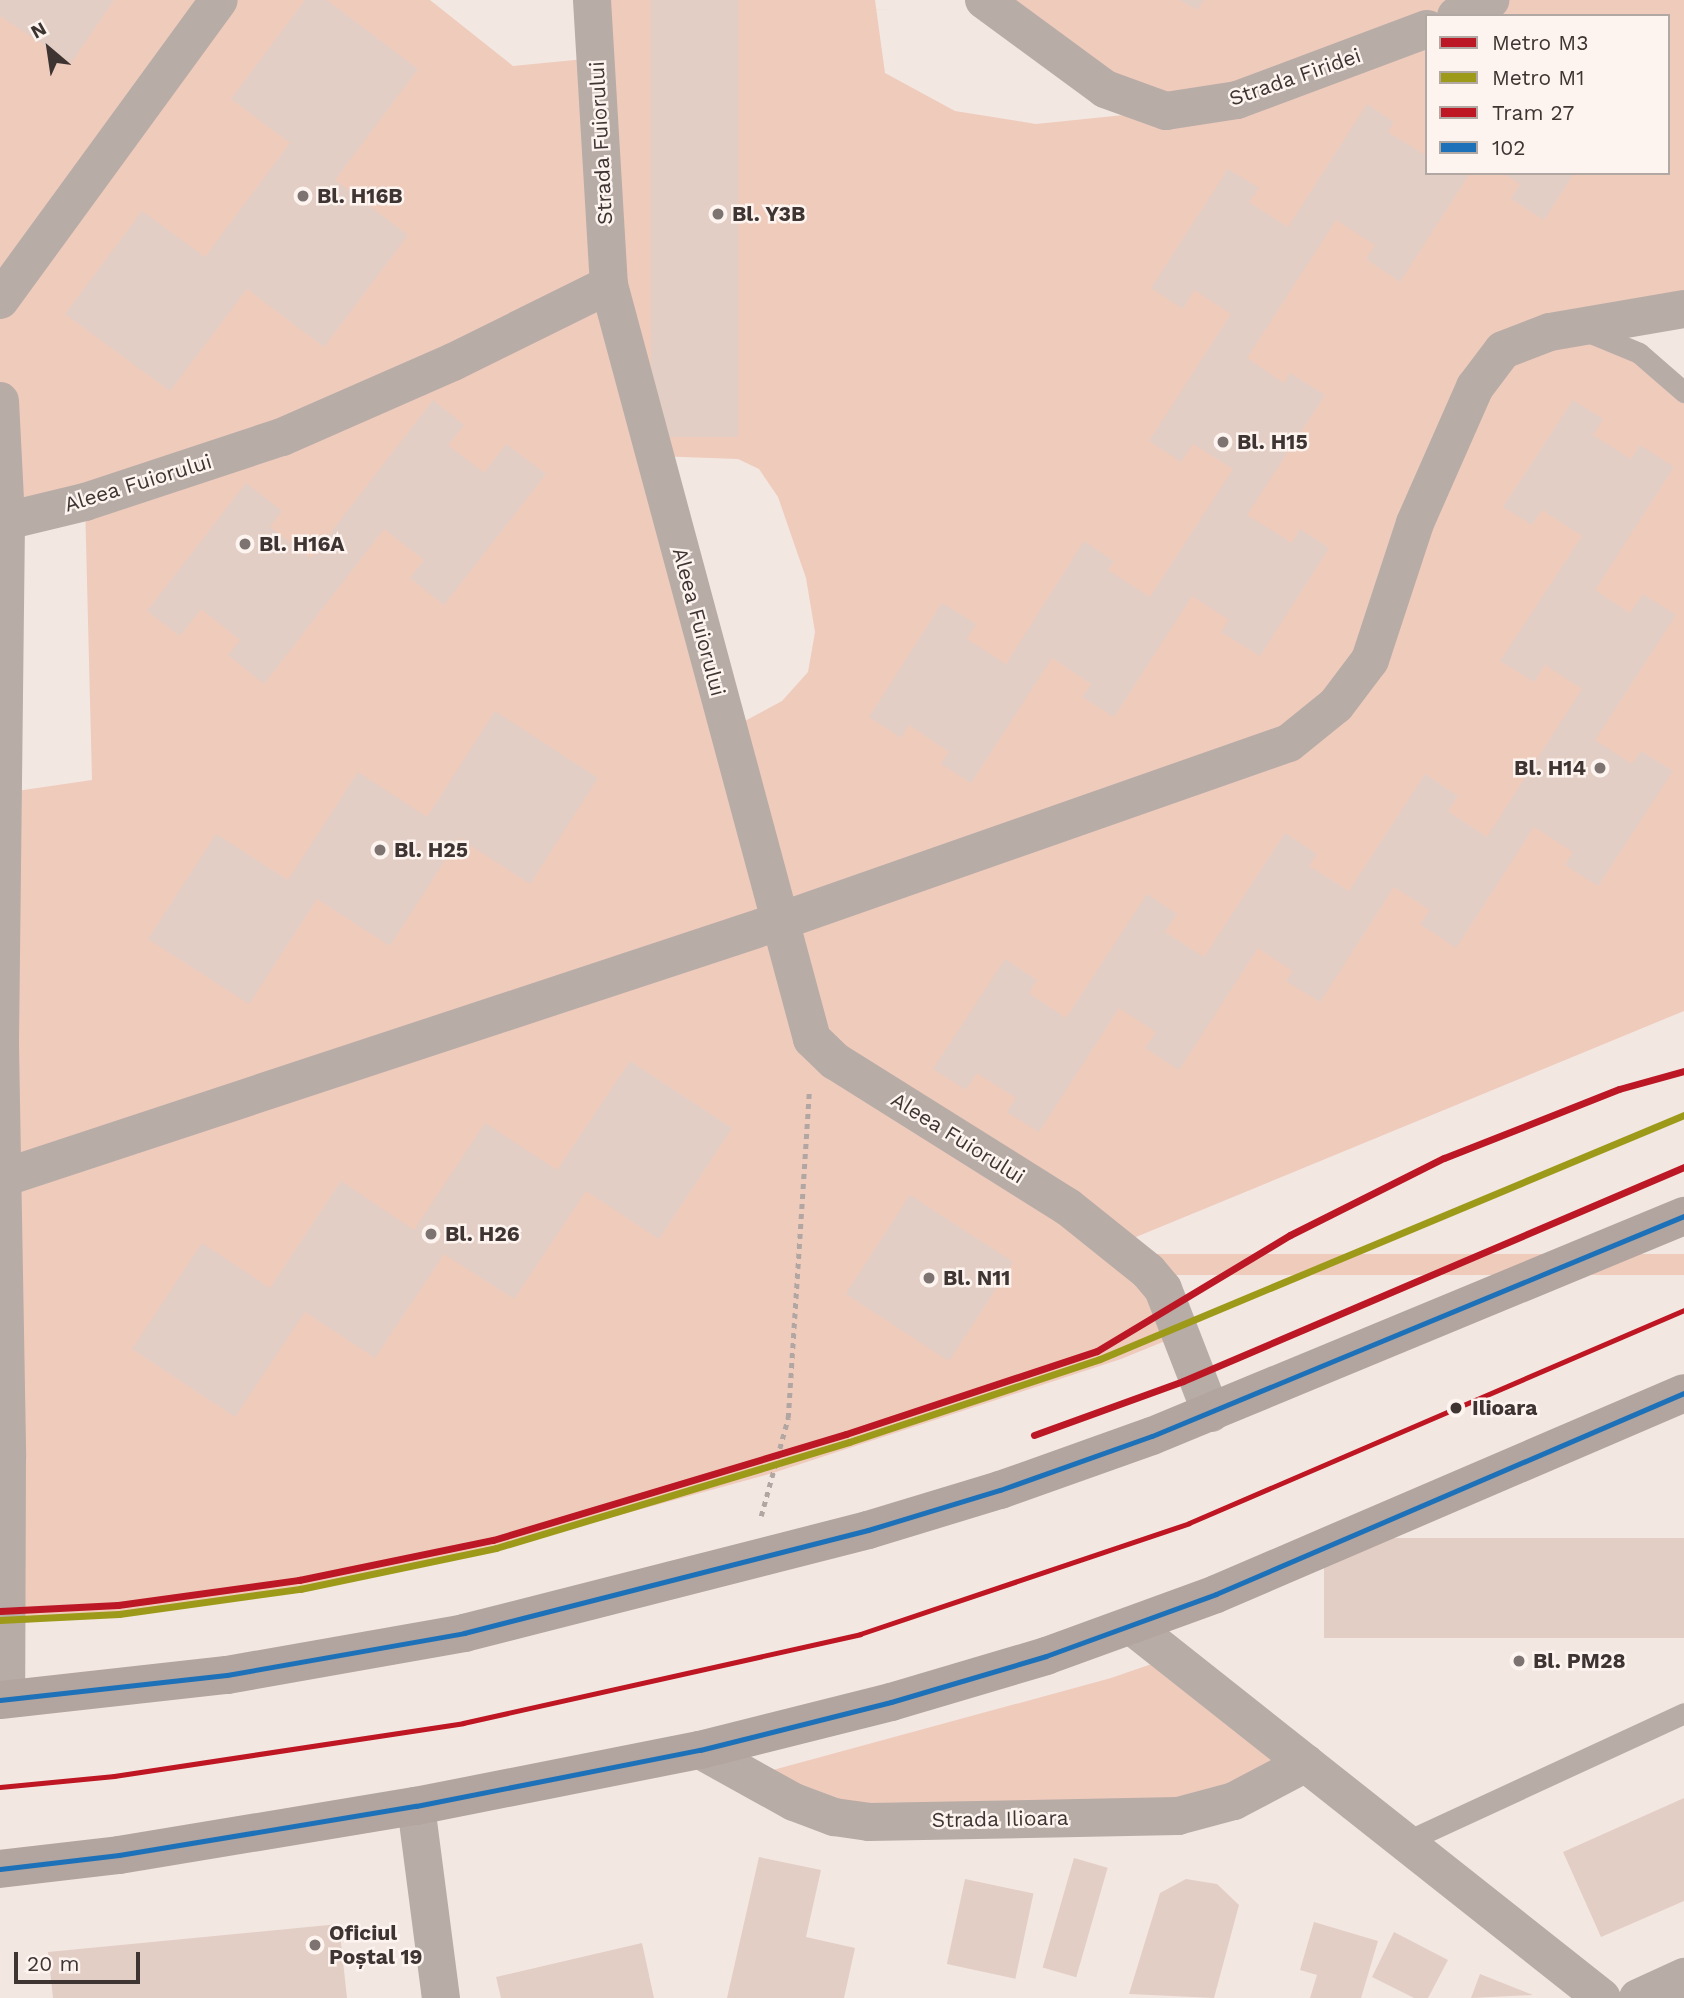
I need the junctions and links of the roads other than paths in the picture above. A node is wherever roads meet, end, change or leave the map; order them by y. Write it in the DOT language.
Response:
graph roads {
  1 [pos="219,0"];
  2 [pos="592,0"];
  3 [pos="984,0"];
  4 [pos="1490,0"];
  5 [pos="1460,14"];
  6 [pos="1425,30"];
  7 [pos="609,285"];
  8 [pos="0,300"];
  9 [pos="1684,309"];
  10 [pos="1576,327"];
  11 [pos="1684,392"];
  12 [pos="0,401"];
  13 [pos="6,521"];
  14 [pos="778,922"];
  15 [pos="0,1045"];
  16 [pos="3,1178"];
  17 [pos="1684,1216"];
  18 [pos="2,1315"];
  19 [pos="1684,1393"];
  20 [pos="1211,1413"];
  21 [pos="1132,1626"];
  22 [pos="3,1700"];
  23 [pos="1684,1713"];
  24 [pos="700,1750"];
  25 [pos="1306,1763"];
  26 [pos="416,1806"];
  27 [pos="1405,1842"];
  28 [pos="0,1868"];
  29 [pos="1684,1977"];
  30 [pos="441,1998"];
  31 [pos="1602,1998"];
  32 [pos="1637,1998"];
  1 -- 8 [label="street"];
  2 -- 7 [label="street, Strada Fuiorului"];
  3 -- 6 [label="street, Strada Firidei"];
  4 -- 5 [label="street"];
  7 -- 13 [label="street, Aleea Fuiorului"];
  7 -- 14 [label="street, Aleea Fuiorului"];
  9 -- 10 [label="street"];
  10 -- 11 [label="lane"];
  10 -- 14 [label="street"];
  12 -- 13 [label="street"];
  13 -- 15 [label="street"];
  14 -- 16 [label="street"];
  14 -- 20 [label="street, Aleea Fuiorului"];
  15 -- 16 [label="street"];
  16 -- 18 [label="street"];
  17 -- 20 [label="main road"];
  18 -- 22 [label="street"];
  19 -- 21 [label="main road"];
  20 -- 22 [label="main road"];
  21 -- 24 [label="main road"];
  21 -- 25 [label="street"];
  23 -- 27 [label="lane"];
  24 -- 25 [label="street, Strada Ilioara"];
  24 -- 26 [label="main road"];
  25 -- 27 [label="street"];
  26 -- 28 [label="main road"];
  26 -- 30 [label="street"];
  27 -- 31 [label="street"];
  29 -- 32 [label="street"];
}
